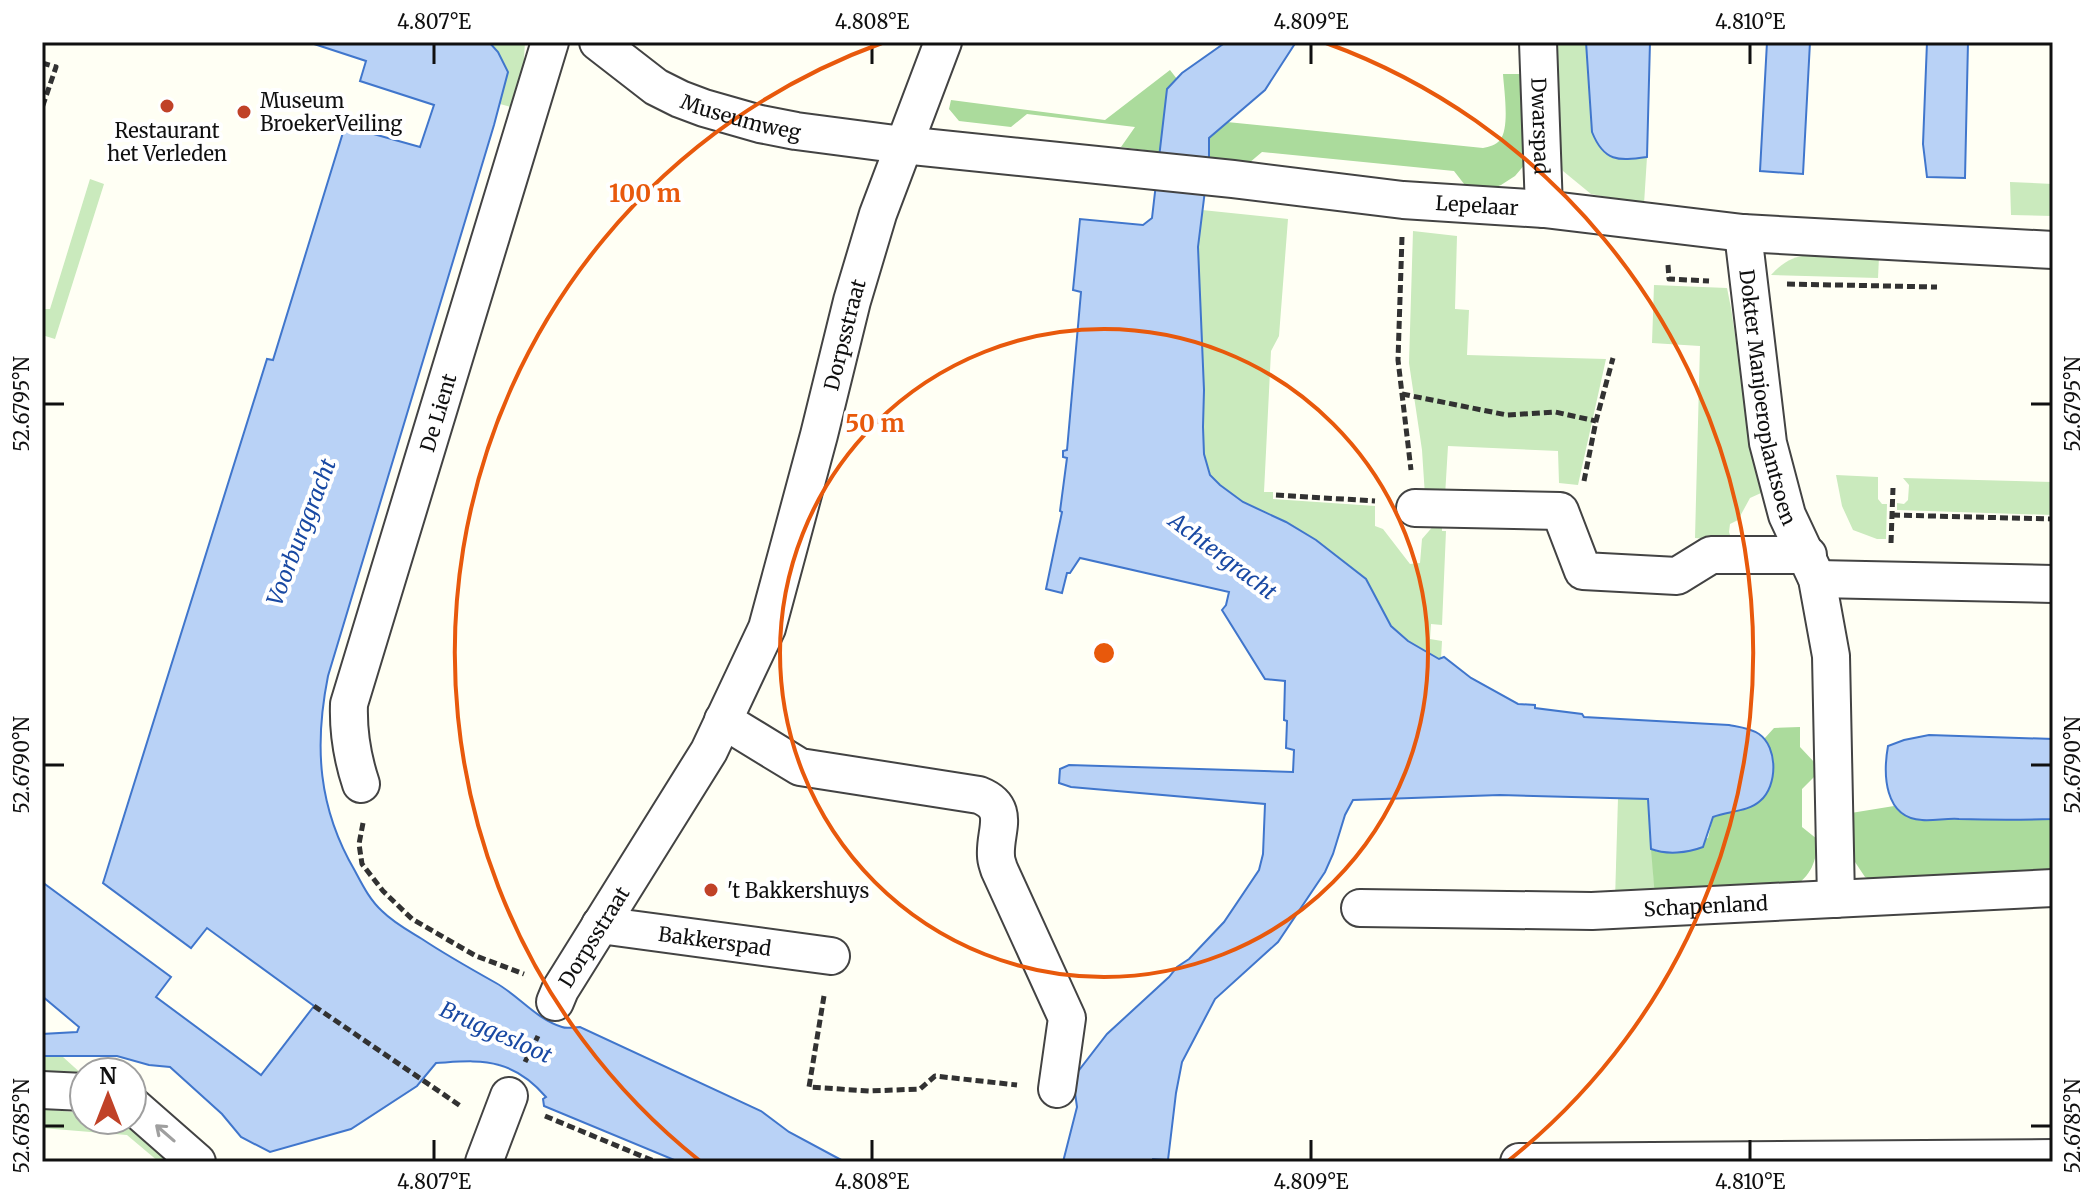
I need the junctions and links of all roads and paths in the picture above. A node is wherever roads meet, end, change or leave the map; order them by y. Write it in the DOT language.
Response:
graph roads {
  1 [pos="550,42"];
  2 [pos="598,42"];
  3 [pos="943,42"];
  4 [pos="1538,42"];
  5 [pos="42,63"];
  6 [pos="42,108"];
  7 [pos="903,145"];
  8 [pos="1403,200"];
  9 [pos="1544,209"];
  10 [pos="1743,233"];
  11 [pos="2053,250"];
  12 [pos="1613,358"];
  13 [pos="1402,394"];
  14 [pos="1596,421"];
  15 [pos="1893,488"];
  16 [pos="1276,495"];
  17 [pos="1415,508"];
  18 [pos="1560,511"];
  19 [pos="1892,515"];
  20 [pos="2053,519"];
  21 [pos="1813,567"];
  22 [pos="1889,580"];
  23 [pos="2053,584"];
  24 [pos="723,720"];
  25 [pos="361,784"];
  26 [pos="2053,888"];
  27 [pos="1836,899"];
  28 [pos="1360,908"];
  29 [pos="600,925"];
  30 [pos="831,956"];
  31 [pos="507,967"];
  32 [pos="555,1002"];
  33 [pos="314,1006"];
  34 [pos="1057,1089"];
  35 [pos="42,1090"];
  36 [pos="68,1091"];
  37 [pos="508,1098"];
  38 [pos="469,1112"];
  39 [pos="148,1119"];
  40 [pos="2053,1158"];
  41 [pos="197,1162"];
  42 [pos="484,1162"];
  43 [pos="656,1162"];
  44 [pos="1519,1162"];
  1 -- 25 [label="street, De Lient"];
  2 -- 7 [label="street, Museumweg"];
  3 -- 7 [label="street, Dorpsstraat"];
  4 -- 9 [label="street, Dwarspad"];
  5 -- 6 [label="path"];
  7 -- 8 [label="street, Lepelaar"];
  7 -- 24 [label="street, Dorpsstraat"];
  8 -- 9 [label="street, Lepelaar"];
  8 -- 13 [label="path"];
  9 -- 10 [label="street, Lepelaar"];
  10 -- 11 [label="street, Lepelaar"];
  10 -- 21 [label="street, Dokter Manjoeroplantsoen"];
  12 -- 14 [label="path"];
  13 -- 14 [label="path"];
  13 -- 17 [label="path"];
  14 -- 18 [label="path"];
  15 -- 19 [label="path"];
  16 -- 17 [label="path"];
  17 -- 18 [label="street"];
  18 -- 21 [label="street, Dokter Manjoeroplantsoen"];
  19 -- 20 [label="path"];
  19 -- 22 [label="path"];
  21 -- 22 [label="street, Dokter Manjoeroplantsoen"];
  21 -- 27 [label="street, Dokter Manjoeroplantsoen"];
  22 -- 23 [label="street, Dokter Manjoeroplantsoen"];
  24 -- 29 [label="street, Dorpsstraat"];
  24 -- 34 [label="street"];
  25 -- 31 [label="path"];
  26 -- 27 [label="street, Schapenland"];
  27 -- 28 [label="street, Schapenland"];
  29 -- 30 [label="street, Bakkerspad"];
  29 -- 32 [label="street, Dorpsstraat"];
  30 -- 34 [label="path"];
  32 -- 37 [label="path, Dorpsstraat"];
  33 -- 38 [label="path"];
  35 -- 36 [label="street"];
  37 -- 42 [label="street"];
  37 -- 43 [label="path"];
  41 -- 39 [label="street, one-way"];
  40 -- 44 [label="street"];
}
